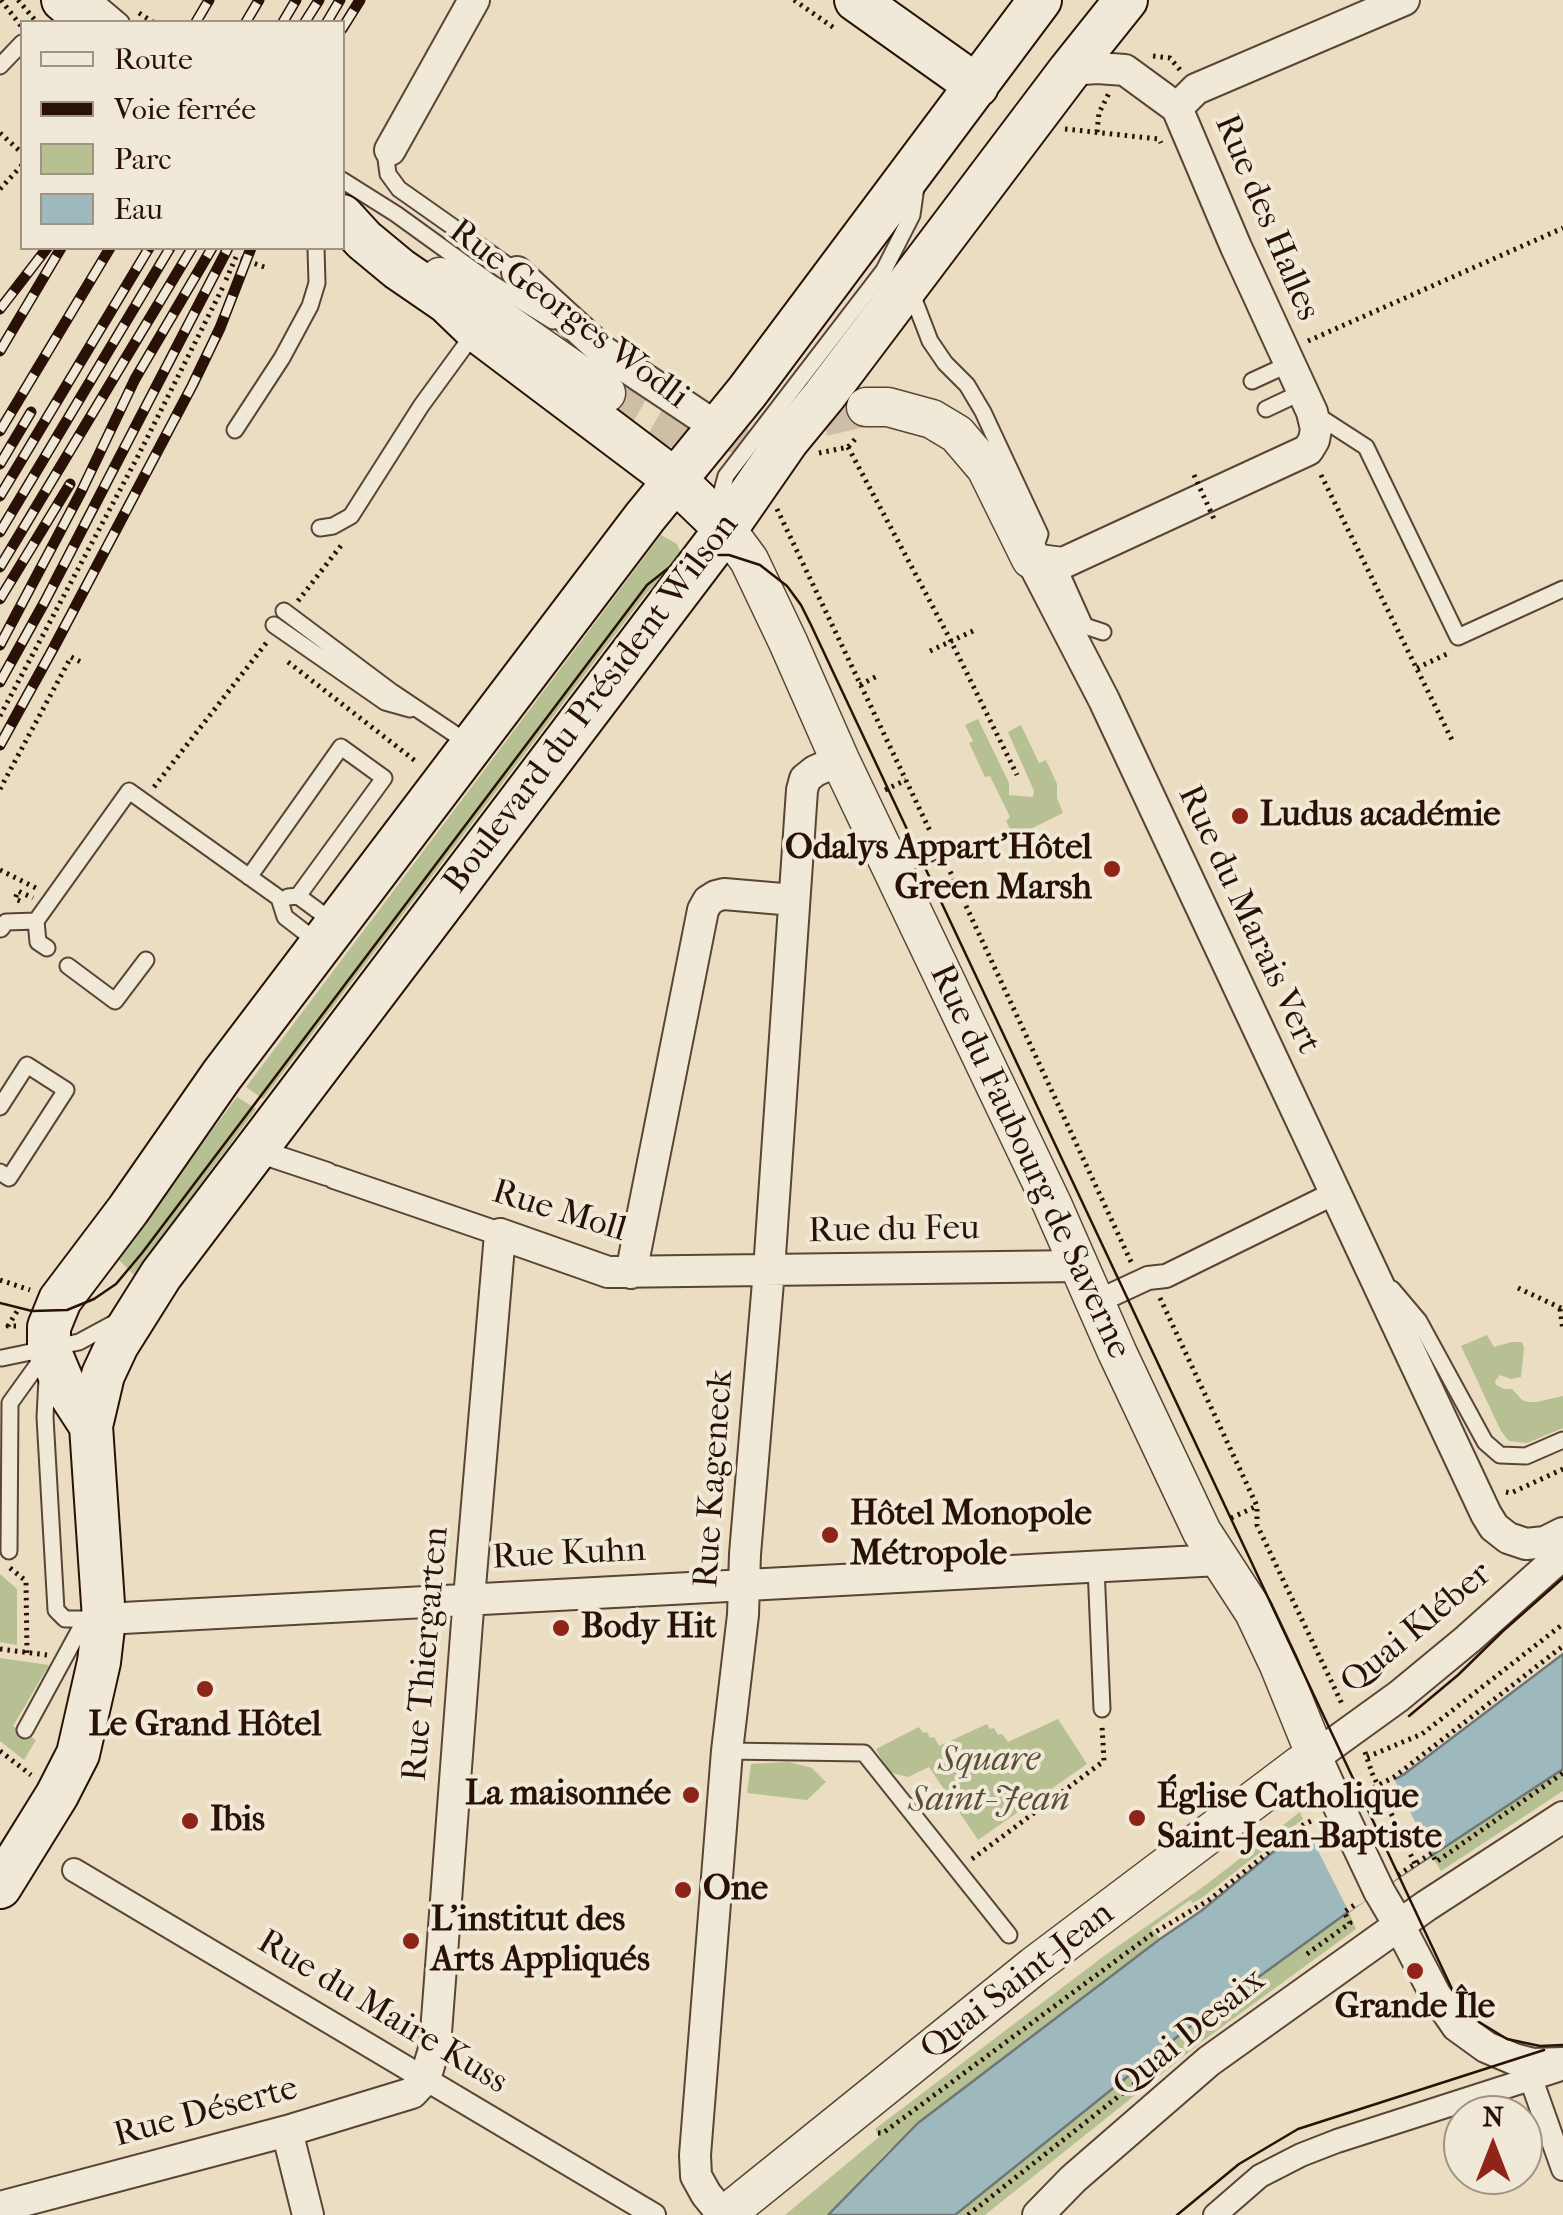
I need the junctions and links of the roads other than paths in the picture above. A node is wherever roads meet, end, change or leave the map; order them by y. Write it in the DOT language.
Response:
graph roads {
  1 [pos="95,0"];
  2 [pos="474,0"];
  3 [pos="856,0"];
  4 [pos="1040,0"];
  5 [pos="1126,0"];
  6 [pos="1404,0"];
  7 [pos="119,20"];
  8 [pos="20,45"];
  9 [pos="0,66"];
  10 [pos="1070,70"];
  11 [pos="977,86"];
  12 [pos="1177,108"];
  13 [pos="390,150"];
  14 [pos="345,182"];
  15 [pos="345,210"];
  16 [pos="345,219"];
  17 [pos="316,250"];
  18 [pos="344,250"];
  19 [pos="517,272"];
  20 [pos="908,284"];
  21 [pos="476,330"];
  22 [pos="604,352"];
  23 [pos="1286,358"];
  24 [pos="1252,381"];
  25 [pos="606,393"];
  26 [pos="1307,402"];
  27 [pos="1266,409"];
  28 [pos="862,421"];
  29 [pos="236,430"];
  30 [pos="741,453"];
  31 [pos="676,480"];
  32 [pos="1048,502"];
  33 [pos="1019,512"];
  34 [pos="320,528"];
  35 [pos="726,529"];
  36 [pos="1047,561"];
  37 [pos="1563,589"];
  38 [pos="284,615"];
  39 [pos="472,746"];
  40 [pos="840,760"];
  41 [pos="939,848"];
  42 [pos="892,870"];
  43 [pos="249,876"];
  44 [pos="298,896"];
  45 [pos="279,898"];
  46 [pos="794,900"];
  47 [pos="36,921"];
  48 [pos="0,929"];
  49 [pos="328,934"];
  50 [pos="46,948"];
  51 [pos="146,960"];
  52 [pos="68,966"];
  53 [pos="0,1105"];
  54 [pos="255,1150"];
  55 [pos="0,1172"];
  56 [pos="1334,1194"];
  57 [pos="500,1234"];
  58 [pos="1361,1249"];
  59 [pos="769,1270"];
  60 [pos="630,1273"];
  61 [pos="156,1281"];
  62 [pos="1086,1282"];
  63 [pos="48,1315"];
  64 [pos="1,1358"];
  65 [pos="92,1426"];
  66 [pos="1563,1440"];
  67 [pos="1563,1533"];
  68 [pos="1563,1554"];
  69 [pos="5,1555"];
  70 [pos="1218,1560"];
  71 [pos="1096,1566"];
  72 [pos="744,1584"];
  73 [pos="469,1598"];
  74 [pos="95,1618"];
  75 [pos="1102,1708"];
  76 [pos="26,1730"];
  77 [pos="727,1751"];
  78 [pos="1324,1775"];
  79 [pos="1563,1817"];
  80 [pos="74,1870"];
  81 [pos="0,1887"];
  82 [pos="1399,1925"];
  83 [pos="1009,1935"];
  84 [pos="1563,2066"];
  85 [pos="424,2079"];
  86 [pos="1531,2079"];
  87 [pos="287,2132"];
  88 [pos="1563,2169"];
  89 [pos="0,2207"];
  90 [pos="308,2215"];
  91 [pos="654,2215"];
  92 [pos="724,2215"];
  93 [pos="1038,2215"];
  94 [pos="1215,2215"];
  1 -- 7 [label="lane"];
  2 -- 13 [label="street"];
  3 -- 11 [label="main road"];
  4 -- 11 [label="main road, Boulevard du Président Wilson"];
  5 -- 10 [label="main road, Boulevard du Président Wilson"];
  6 -- 12 [label="street"];
  8 -- 9 [label="lane"];
  10 -- 11 [label="main road"];
  10 -- 12 [label="street, Rue des Halles"];
  10 -- 20 [label="main road, Boulevard du Président Wilson"];
  11 -- 30 [label="main road, Boulevard du Président Wilson"];
  12 -- 23 [label="street, Rue des Halles"];
  13 -- 19 [label="lane, Rue Georges Wodli"];
  14 -- 22 [label="lane"];
  15 -- 25 [label="street, Rue Georges Wodli"];
  16 -- 21 [label="main road"];
  17 -- 29 [label="lane"];
  18 -- 21 [label="main road, Rue Georges Wodli"];
  19 -- 22 [label="street, Rue Georges Wodli"];
  20 -- 30 [label="main road, Boulevard du Président Wilson"];
  20 -- 33 [label="lane"];
  21 -- 31 [label="main road"];
  21 -- 34 [label="lane"];
  22 -- 30 [label="street, Rue Georges Wodli"];
  23 -- 24 [label="lane"];
  23 -- 26 [label="street, Rue des Halles"];
  26 -- 27 [label="lane"];
  26 -- 36 [label="street"];
  26 -- 37 [label="lane"];
  28 -- 33 [label="street"];
  30 -- 31 [label="main road, Boulevard du Président Wilson"];
  30 -- 35 [label="main road, Boulevard du Président Wilson"];
  31 -- 35 [label="main road"];
  31 -- 39 [label="main road, Boulevard du Président Wilson"];
  32 -- 33 [label="lane"];
  33 -- 36 [label="street"];
  35 -- 40 [label="street, Rue du Faubourg de Saverne"];
  35 -- 54 [label="main road, Boulevard du Président Wilson"];
  36 -- 56 [label="street, Rue du Marais Vert"];
  38 -- 39 [label="lane"];
  39 -- 49 [label="main road, Boulevard du Président Wilson"];
  40 -- 42 [label="street, Rue du Faubourg de Saverne"];
  40 -- 46 [label="street, Rue Kageneck"];
  41 -- 42 [label="lane"];
  42 -- 62 [label="street, Rue du Faubourg de Saverne"];
  43 -- 44 [label="lane"];
  43 -- 45 [label="lane"];
  43 -- 47 [label="lane"];
  44 -- 45 [label="lane"];
  44 -- 49 [label="lane"];
  45 -- 49 [label="lane"];
  46 -- 59 [label="street, Rue Kageneck"];
  46 -- 60 [label="street"];
  47 -- 48 [label="lane"];
  47 -- 50 [label="lane"];
  49 -- 63 [label="main road, Boulevard du Président Wilson"];
  51 -- 52 [label="lane"];
  53 -- 55 [label="lane"];
  54 -- 57 [label="street, Rue Moll"];
  54 -- 61 [label="main road, Boulevard du Président Wilson"];
  56 -- 58 [label="street, Rue du Marais Vert"];
  56 -- 62 [label="street"];
  57 -- 60 [label="street, Rue Moll"];
  57 -- 73 [label="street, Rue Thiergarten"];
  58 -- 66 [label="lane"];
  58 -- 67 [label="street, Rue du Marais Vert"];
  59 -- 60 [label="street, Rue Moll"];
  59 -- 62 [label="street, Rue du Feu"];
  59 -- 72 [label="street, Rue Kageneck"];
  61 -- 63 [label="lane"];
  61 -- 65 [label="main road, Boulevard du Président Wilson"];
  62 -- 70 [label="street, Rue du Faubourg de Saverne"];
  63 -- 64 [label="lane"];
  63 -- 64 [label="lane"];
  63 -- 65 [label="main road"];
  63 -- 69 [label="lane"];
  63 -- 74 [label="lane"];
  65 -- 74 [label="main road"];
  68 -- 78 [label="street, Quai Kléber"];
  70 -- 71 [label="street, Rue Kuhn"];
  70 -- 78 [label="street, Rue du Faubourg de Saverne"];
  71 -- 72 [label="street, Rue Kuhn"];
  71 -- 75 [label="lane"];
  72 -- 73 [label="street, Rue Kuhn"];
  72 -- 77 [label="street, Rue Kageneck"];
  73 -- 74 [label="street, Rue Kuhn"];
  73 -- 85 [label="street, Rue Thiergarten"];
  74 -- 76 [label="lane"];
  74 -- 81 [label="main road"];
  77 -- 83 [label="lane"];
  77 -- 92 [label="street, Rue Kageneck"];
  78 -- 82 [label="street, bridge"];
  78 -- 92 [label="street, Quai Saint-Jean"];
  79 -- 82 [label="street, Quai Desaix"];
  80 -- 85 [label="street, Rue du Maire Kuss"];
  82 -- 84 [label="street"];
  82 -- 93 [label="street, Quai Desaix"];
  84 -- 86 [label="street"];
  85 -- 87 [label="street, Rue Déserte"];
  85 -- 91 [label="street, Rue du Maire Kuss"];
  86 -- 88 [label="street"];
  86 -- 94 [label="street"];
  87 -- 89 [label="street, Rue Déserte"];
  87 -- 90 [label="street"];
}
